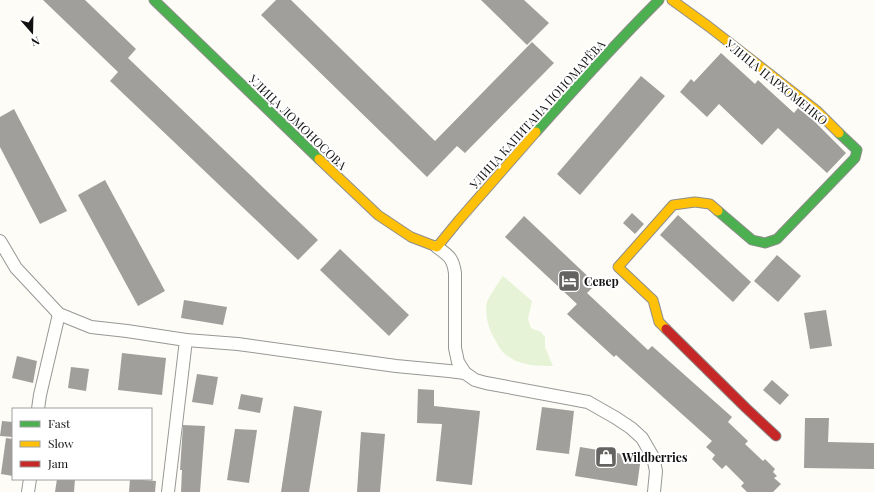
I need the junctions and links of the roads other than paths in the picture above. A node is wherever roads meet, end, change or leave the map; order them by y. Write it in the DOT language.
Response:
graph roads {
  1 [pos="154,0"];
  2 [pos="659,0"];
  3 [pos="672,0"];
  4 [pos="0,241"];
  5 [pos="437,247"];
  6 [pos="59,314"];
  7 [pos="186,340"];
  8 [pos="458,362"];
  9 [pos="449,371"];
  10 [pos="465,373"];
  11 [pos="38,408"];
  12 [pos="776,436"];
  13 [pos="30,480"];
  14 [pos="28,492"];
  15 [pos="168,492"];
  16 [pos="654,492"];
  1 -- 5 [label="street, УЛИЦА ЛОМОНОСОВА"];
  2 -- 5 [label="street, УЛИЦА КАПИТАНА ПОНОМАРЁВА"];
  3 -- 12 [label="street, УЛИЦА ПАРХОМЕНКО"];
  4 -- 6 [label="street"];
  5 -- 8 [label="street"];
  6 -- 7 [label="street"];
  6 -- 11 [label="street"];
  7 -- 9 [label="street"];
  7 -- 15 [label="street"];
  8 -- 9 [label="street"];
  8 -- 10 [label="street"];
  9 -- 10 [label="street"];
  10 -- 16 [label="street"];
  13 -- 14 [label="street"];
}
